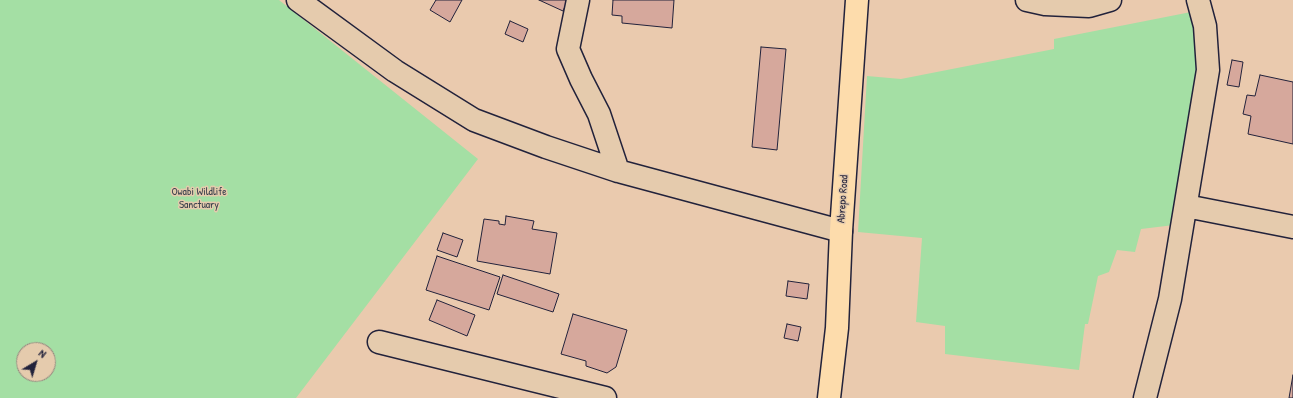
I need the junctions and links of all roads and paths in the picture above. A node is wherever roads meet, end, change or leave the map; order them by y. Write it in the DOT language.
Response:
graph roads {
  1 [pos="298,0"];
  2 [pos="578,0"];
  3 [pos="856,0"];
  4 [pos="1027,0"];
  5 [pos="1110,0"];
  6 [pos="1198,0"];
  7 [pos="618,171"];
  8 [pos="1186,206"];
  9 [pos="1293,227"];
  10 [pos="841,231"];
  11 [pos="378,342"];
  12 [pos="605,398"];
  13 [pos="829,398"];
  14 [pos="1145,398"];
  1 -- 7 [label="street"];
  2 -- 7 [label="street"];
  3 -- 10 [label="main road, Abrepo Road"];
  4 -- 5 [label="street"];
  6 -- 8 [label="street"];
  7 -- 10 [label="street"];
  8 -- 9 [label="street"];
  8 -- 14 [label="street"];
  10 -- 13 [label="main road, Abrepo Road"];
  11 -- 12 [label="street"];
}
